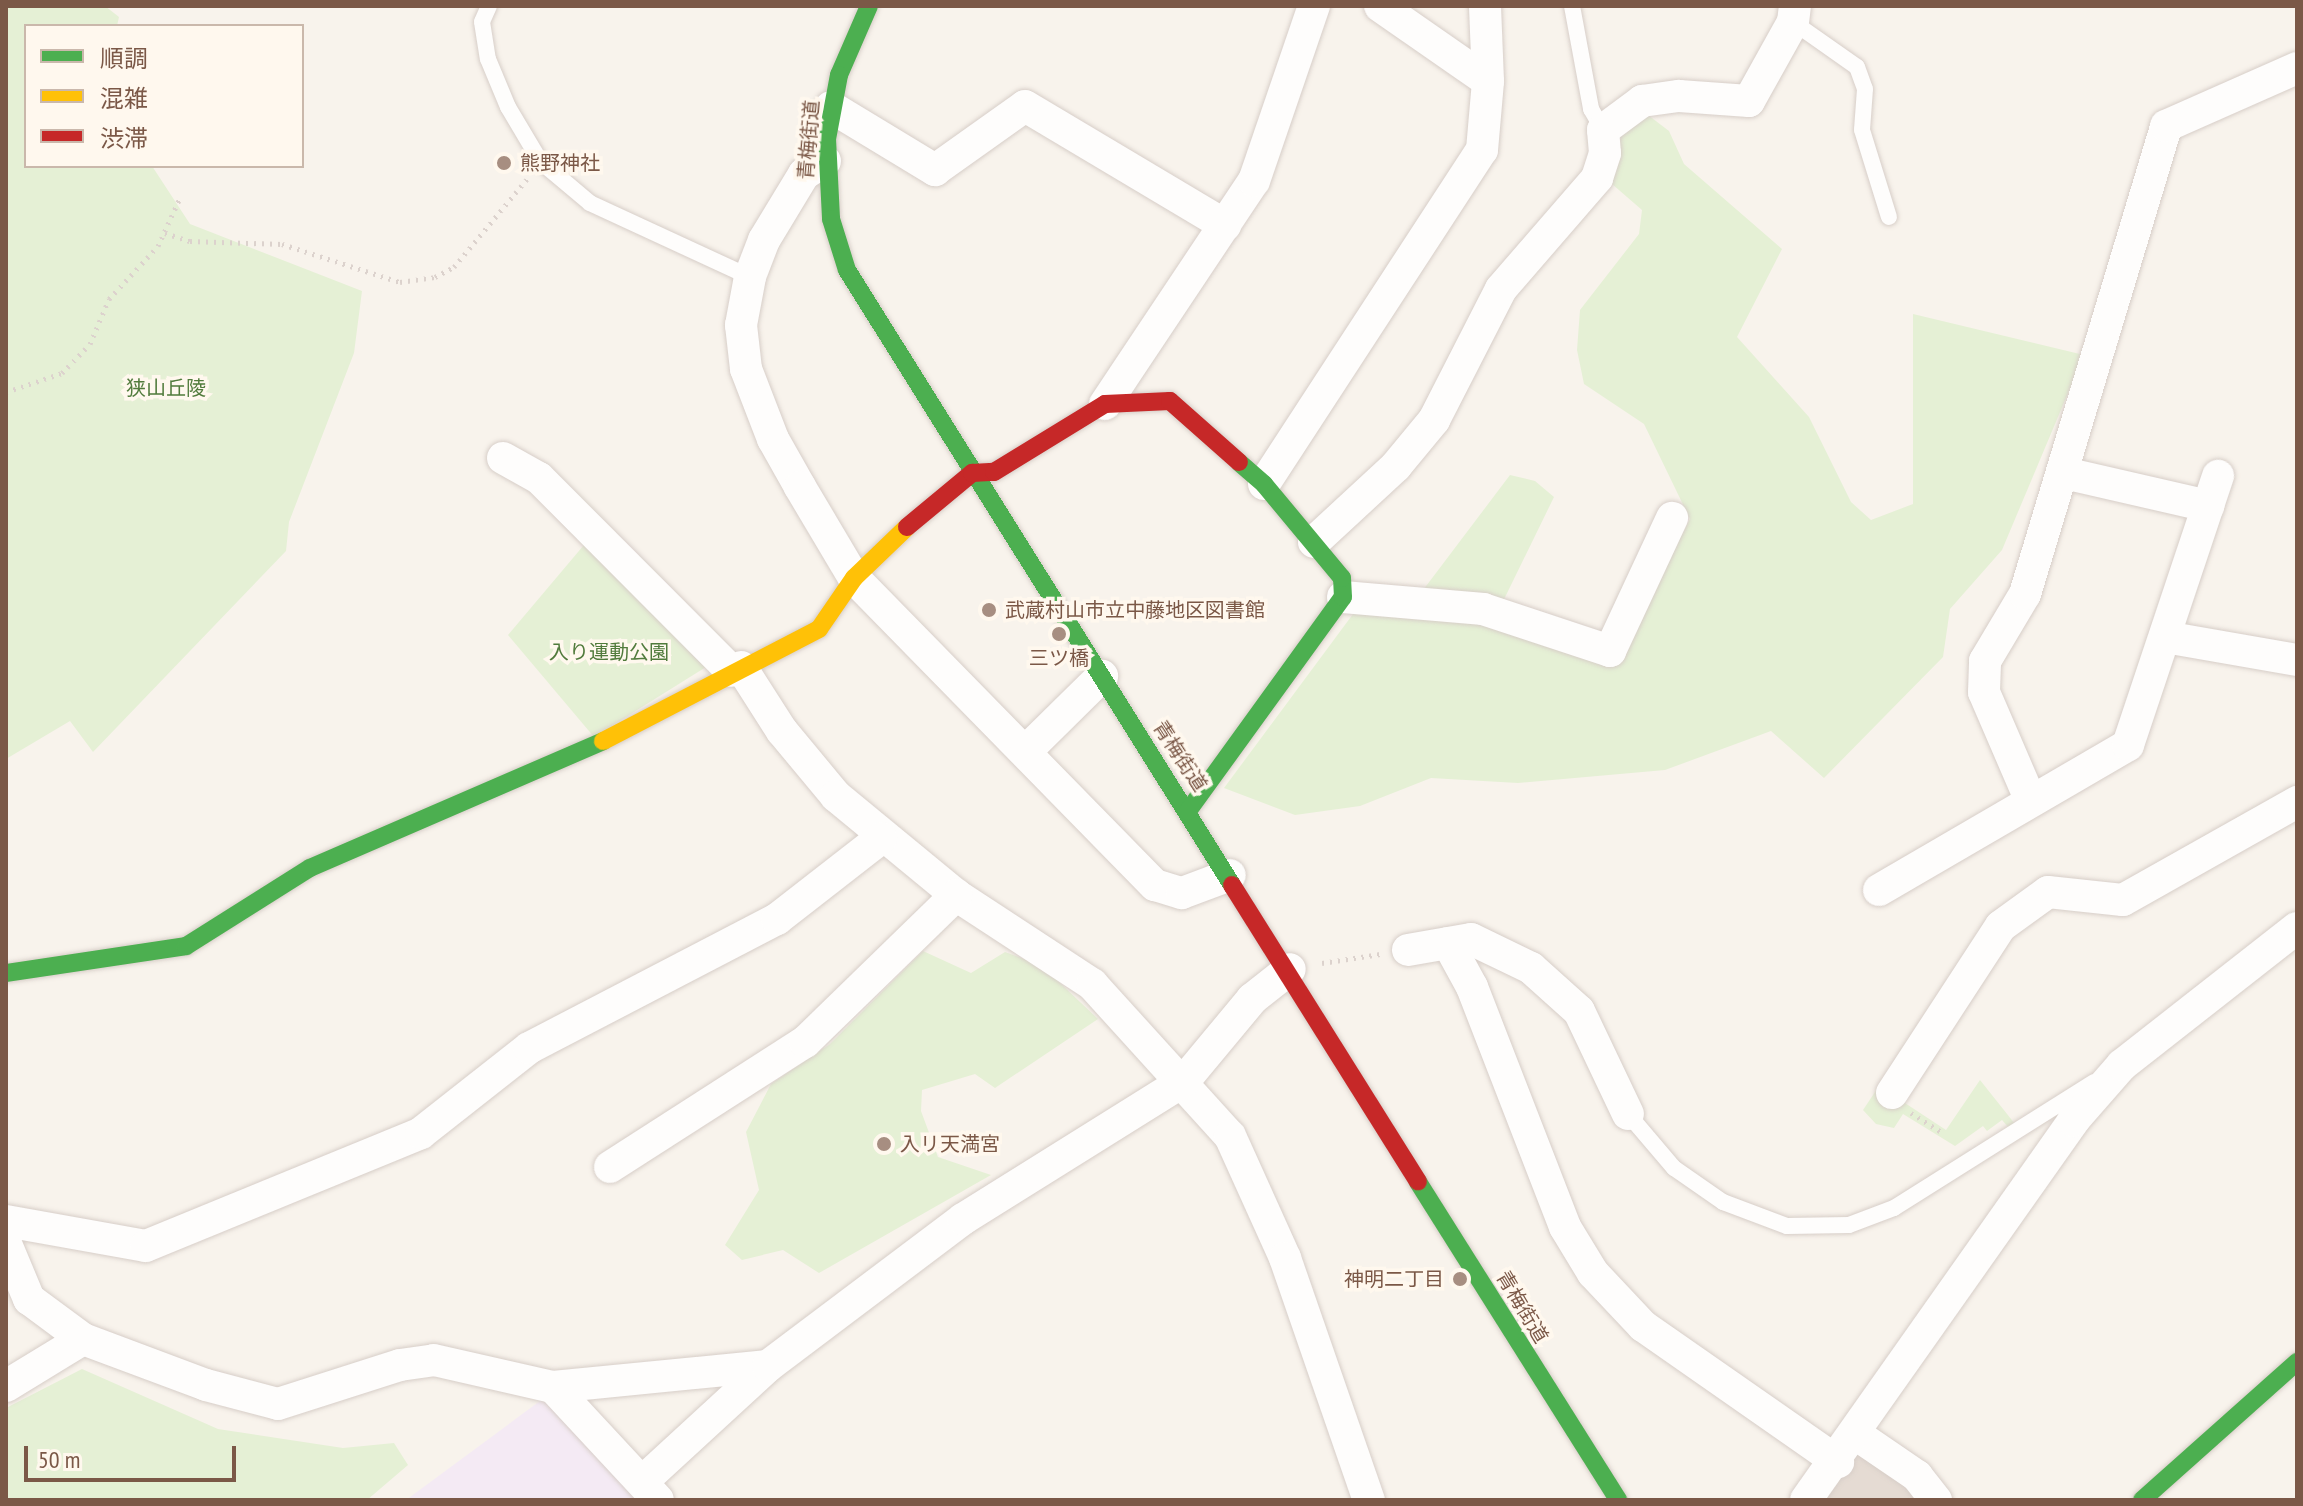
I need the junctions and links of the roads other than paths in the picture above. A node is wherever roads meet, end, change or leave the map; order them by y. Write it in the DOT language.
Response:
graph roads {
  1 [pos="489,6"];
  2 [pos="869,6"];
  3 [pos="1314,6"];
  4 [pos="1380,6"];
  5 [pos="1485,6"];
  6 [pos="1572,6"];
  7 [pos="1794,14"];
  8 [pos="2297,68"];
  9 [pos="1488,81"];
  10 [pos="831,107"];
  11 [pos="1603,130"];
  12 [pos="825,161"];
  13 [pos="1889,217"];
  14 [pos="1225,225"];
  15 [pos="750,277"];
  16 [pos="1105,404"];
  17 [pos="503,458"];
  18 [pos="972,473"];
  19 [pos="2064,473"];
  20 [pos="2218,476"];
  21 [pos="1264,484"];
  22 [pos="2208,506"];
  23 [pos="1672,518"];
  24 [pos="1314,542"];
  25 [pos="854,578"];
  26 [pos="1343,597"];
  27 [pos="2165,637"];
  28 [pos="2297,660"];
  29 [pos="736,669"];
  30 [pos="1102,676"];
  31 [pos="1026,751"];
  32 [pos="2030,799"];
  33 [pos="2297,802"];
  34 [pos="1188,811"];
  35 [pos="881,838"];
  36 [pos="1230,875"];
  37 [pos="1879,890"];
  38 [pos="956,895"];
  39 [pos="2297,928"];
  40 [pos="1448,943"];
  41 [pos="1408,950"];
  42 [pos="1290,969"];
  43 [pos="6,973"];
  44 [pos="2122,1065"];
  45 [pos="1184,1081"];
  46 [pos="1899,1102"];
  47 [pos="1628,1114"];
  48 [pos="610,1167"];
  49 [pos="6,1221"];
  50 [pos="6,1244"];
  51 [pos="83,1339"];
  52 [pos="2297,1362"];
  53 [pos="768,1366"];
  54 [pos="6,1386"];
  55 [pos="553,1387"];
  56 [pos="1857,1435"];
  57 [pos="1838,1462"];
  58 [pos="650,1491"];
  59 [pos="1369,1500"];
  60 [pos="1618,1500"];
  61 [pos="1806,1500"];
  62 [pos="1936,1500"];
  63 [pos="2142,1500"];
  1 -- 15 [label="lane"];
  2 -- 10 [label="street, 青梅街道"];
  3 -- 14 [label="street"];
  4 -- 9 [label="street"];
  5 -- 9 [label="street"];
  6 -- 11 [label="lane"];
  7 -- 11 [label="street"];
  7 -- 13 [label="lane"];
  8 -- 19 [label="street"];
  9 -- 21 [label="street"];
  10 -- 12 [label="street, 青梅街道"];
  10 -- 14 [label="street"];
  11 -- 24 [label="street"];
  12 -- 15 [label="street"];
  12 -- 18 [label="street, 青梅街道"];
  14 -- 16 [label="street"];
  15 -- 25 [label="street"];
  16 -- 18 [label="street"];
  16 -- 21 [label="street"];
  17 -- 29 [label="street"];
  18 -- 25 [label="street"];
  18 -- 30 [label="street, 青梅街道"];
  19 -- 22 [label="street"];
  19 -- 32 [label="street"];
  20 -- 22 [label="street"];
  21 -- 24 [label="street"];
  22 -- 27 [label="street"];
  23 -- 26 [label="street"];
  24 -- 26 [label="street"];
  25 -- 29 [label="street"];
  25 -- 31 [label="street"];
  26 -- 34 [label="street"];
  27 -- 28 [label="street"];
  27 -- 32 [label="street"];
  29 -- 35 [label="street"];
  29 -- 43 [label="street"];
  30 -- 31 [label="street"];
  30 -- 34 [label="street, 青梅街道"];
  31 -- 36 [label="street"];
  32 -- 37 [label="street"];
  33 -- 46 [label="street"];
  34 -- 36 [label="street, 青梅街道"];
  35 -- 38 [label="street"];
  35 -- 49 [label="street"];
  36 -- 42 [label="street, 青梅街道"];
  38 -- 45 [label="street"];
  38 -- 48 [label="street"];
  39 -- 44 [label="street"];
  40 -- 41 [label="street"];
  40 -- 47 [label="street"];
  40 -- 57 [label="street"];
  42 -- 45 [label="street"];
  42 -- 60 [label="street, 青梅街道"];
  44 -- 47 [label="lane"];
  44 -- 56 [label="street"];
  45 -- 53 [label="street"];
  45 -- 59 [label="street"];
  50 -- 51 [label="street"];
  51 -- 54 [label="street"];
  51 -- 55 [label="street"];
  52 -- 63 [label="street"];
  53 -- 55 [label="street"];
  53 -- 58 [label="street"];
  55 -- 58 [label="street"];
  56 -- 57 [label="street"];
  56 -- 62 [label="street"];
  57 -- 61 [label="street"];
}
